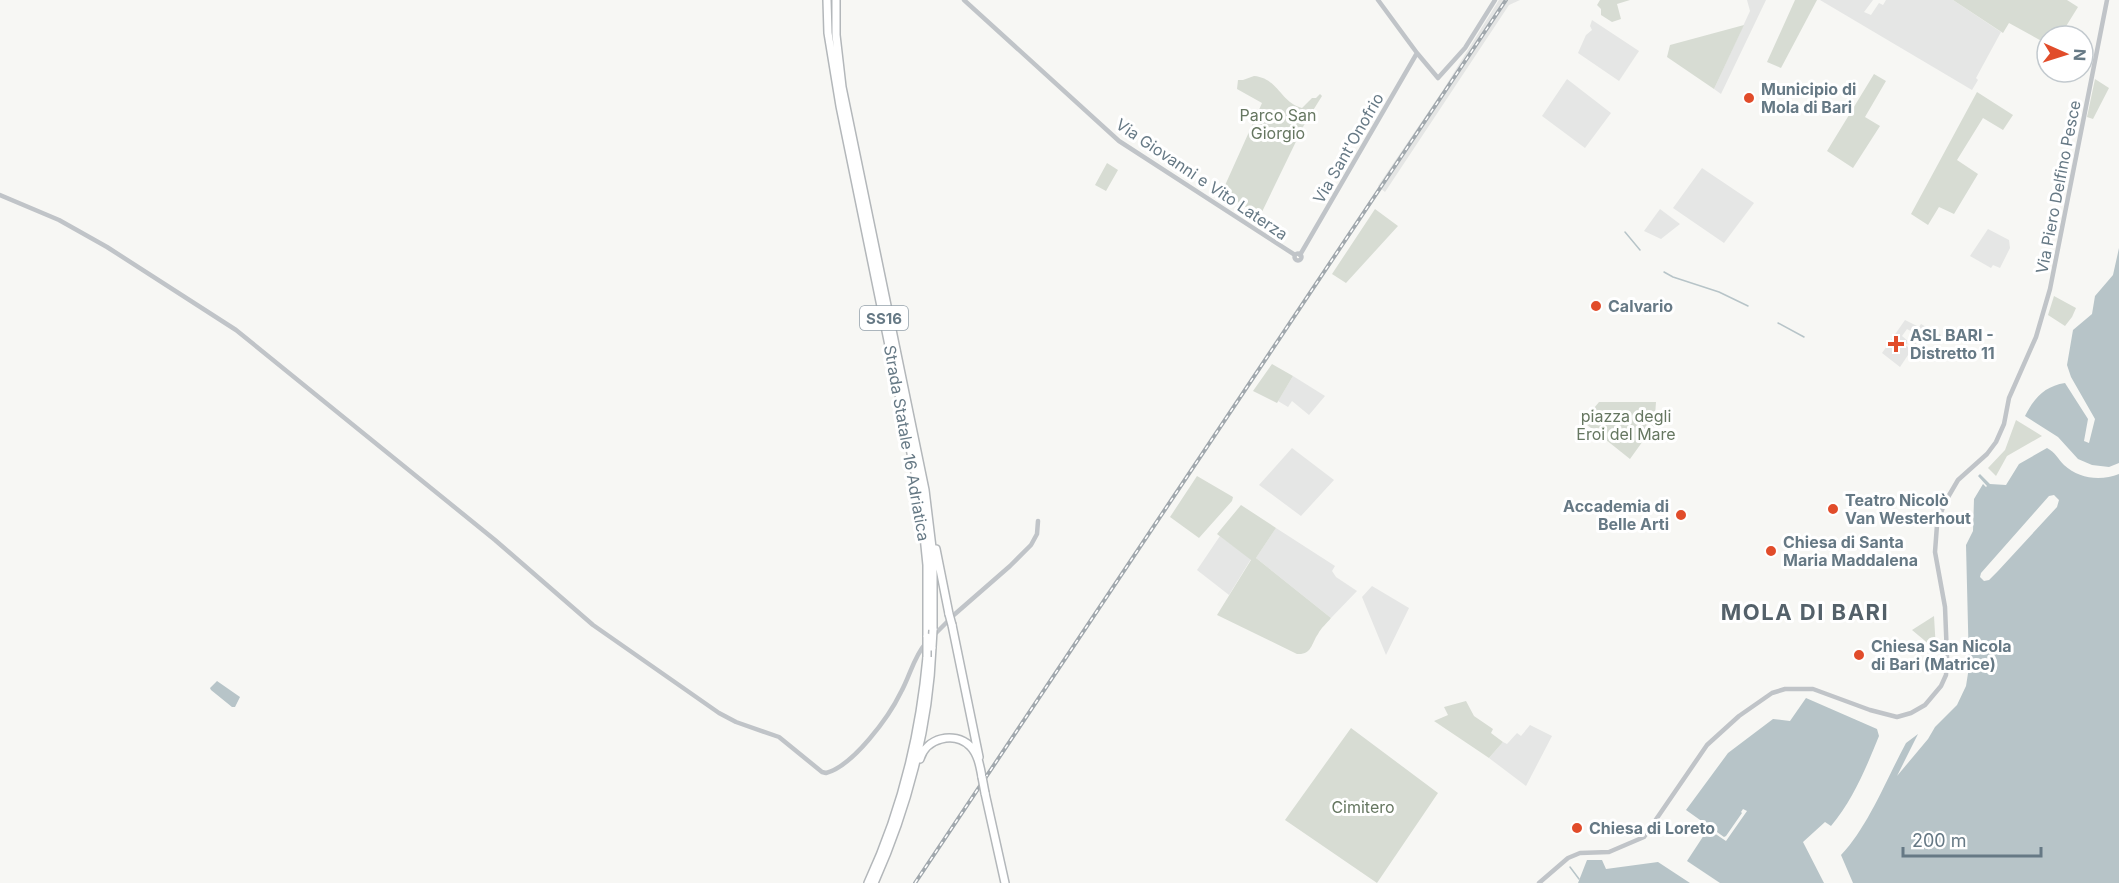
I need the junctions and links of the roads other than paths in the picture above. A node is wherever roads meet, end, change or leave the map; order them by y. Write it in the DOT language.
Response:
graph roads {
  1 [pos="826,0"];
  2 [pos="836,0"];
  3 [pos="964,0"];
  4 [pos="1378,0"];
  5 [pos="1495,0"];
  6 [pos="2107,0"];
  7 [pos="1417,53"];
  8 [pos="0,195"];
  9 [pos="1298,255"];
  10 [pos="928,515"];
  11 [pos="1038,521"];
  12 [pos="952,614"];
  13 [pos="982,777"];
  14 [pos="894,835"];
  15 [pos="1004,880"];
  16 [pos="868,883"];
  17 [pos="874,883"];
  18 [pos="1539,883"];
  1 -- 16 [label="highway, Strada Statale 16 Adriatica / SS16, bridge"];
  2 -- 10 [label="highway, Strada Statale 16 Adriatica / SS16"];
  3 -- 9 [label="street, Via Giovanni e Vito Laterza"];
  4 -- 7 [label="street"];
  5 -- 7 [label="street"];
  6 -- 18 [label="street, Via Piero Delfino Pesce"];
  7 -- 9 [label="street, Via Sant'Onofrio"];
  8 -- 12 [label="street"];
  10 -- 12 [label="highway"];
  10 -- 14 [label="highway, Strada Statale 16 Adriatica / SS16, bridge"];
  11 -- 12 [label="street"];
  12 -- 13 [label="highway, bridge"];
  13 -- 14 [label="highway"];
  13 -- 15 [label="highway, bridge"];
  14 -- 17 [label="highway, Strada Statale 16 Adriatica / SS16"];
}
